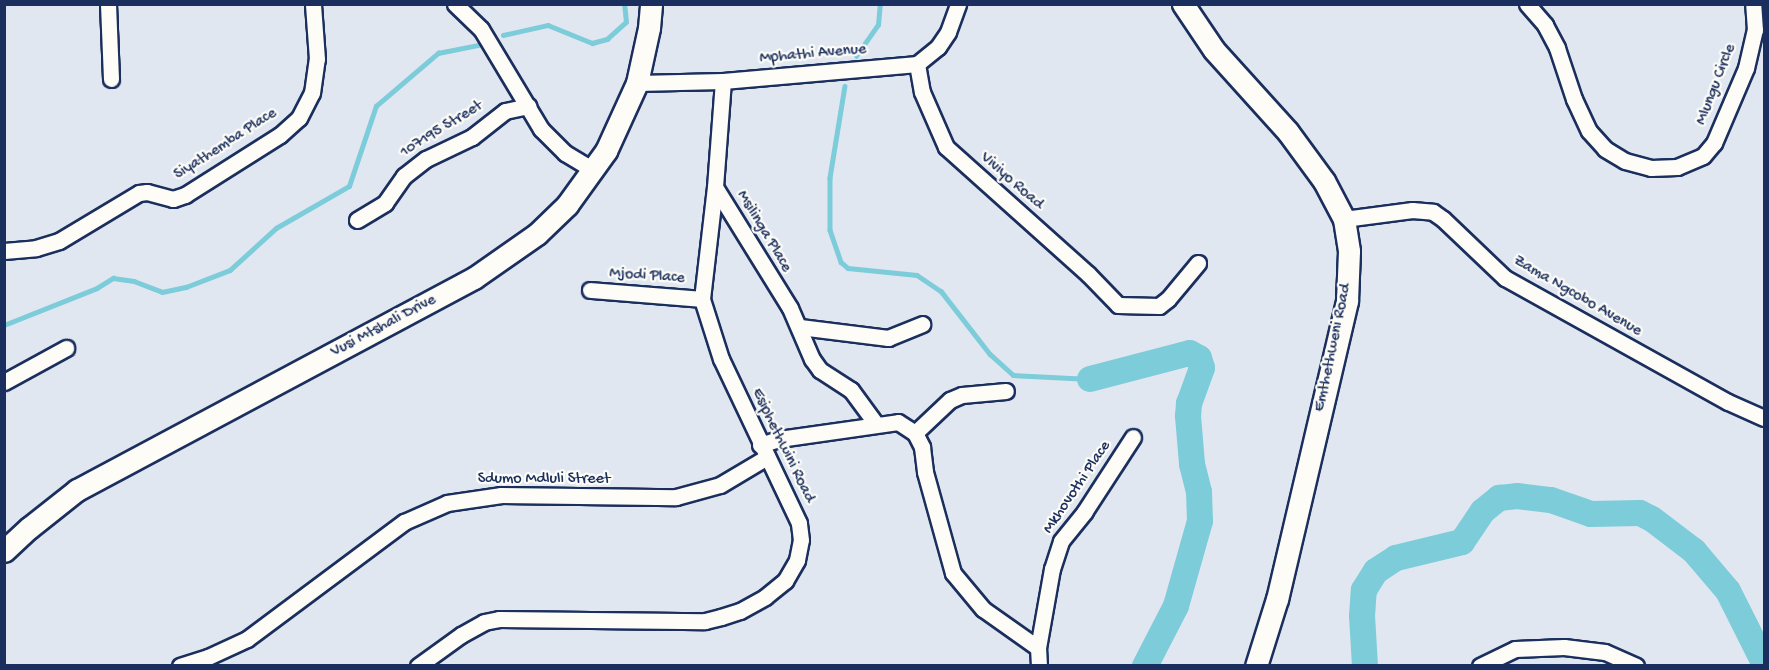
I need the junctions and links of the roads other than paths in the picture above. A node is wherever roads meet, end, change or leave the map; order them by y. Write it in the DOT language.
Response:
graph roads {
  1 [pos="108,4"];
  2 [pos="313,4"];
  3 [pos="455,4"];
  4 [pos="651,4"];
  5 [pos="958,4"];
  6 [pos="1183,4"];
  7 [pos="1527,4"];
  8 [pos="1753,4"];
  9 [pos="917,64"];
  10 [pos="111,79"];
  11 [pos="723,81"];
  12 [pos="637,83"];
  13 [pos="528,106"];
  14 [pos="593,170"];
  15 [pos="715,187"];
  16 [pos="1344,219"];
  17 [pos="357,220"];
  18 [pos="4,251"];
  19 [pos="1198,263"];
  20 [pos="590,291"];
  21 [pos="702,299"];
  22 [pos="922,324"];
  23 [pos="800,327"];
  24 [pos="66,348"];
  25 [pos="4,382"];
  26 [pos="1006,391"];
  27 [pos="1764,418"];
  28 [pos="876,424"];
  29 [pos="915,433"];
  30 [pos="1133,437"];
  31 [pos="764,451"];
  32 [pos="4,551"];
  33 [pos="1038,648"];
  34 [pos="180,666"];
  35 [pos="418,666"];
  36 [pos="1039,666"];
  37 [pos="1256,666"];
  38 [pos="1480,666"];
  39 [pos="1636,666"];
  1 -- 10 [label="street"];
  2 -- 18 [label="street, Siyathemba Place"];
  3 -- 13 [label="street"];
  4 -- 12 [label="street, Vusi Mtshali Drive"];
  5 -- 9 [label="street"];
  6 -- 16 [label="street, Emthethweni Road"];
  7 -- 8 [label="street, Mlungu Circle"];
  9 -- 11 [label="street, Mphathi Avenue"];
  9 -- 19 [label="street, Viviyo Road"];
  11 -- 12 [label="street, Mphathi Avenue"];
  11 -- 15 [label="street, Esiphethwini Road"];
  12 -- 14 [label="street, Vusi Mtshali Drive"];
  13 -- 14 [label="street"];
  13 -- 17 [label="street, 107195 Street"];
  14 -- 32 [label="street, Vusi Mtshali Drive"];
  15 -- 21 [label="street, Esiphethwini Road"];
  15 -- 23 [label="street, Msilinga Place"];
  16 -- 27 [label="street, Zama Ngcobo Avenue"];
  16 -- 37 [label="street, Emthethweni Road"];
  20 -- 21 [label="street, Mjodi Place"];
  21 -- 31 [label="street, Esiphethwini Road"];
  22 -- 23 [label="street"];
  23 -- 28 [label="street, Msilinga Place"];
  24 -- 25 [label="street"];
  26 -- 29 [label="street"];
  28 -- 29 [label="street, Sdumo Mdluli Street"];
  28 -- 31 [label="street, Sdumo Mdluli Street"];
  29 -- 33 [label="street"];
  30 -- 33 [label="street, Mkhovothi Place"];
  31 -- 34 [label="street, Sdumo Mdluli Street"];
  31 -- 35 [label="street, Esiphethwini Road"];
  33 -- 36 [label="street, Mkhovothi Place"];
  38 -- 39 [label="street"];
}
